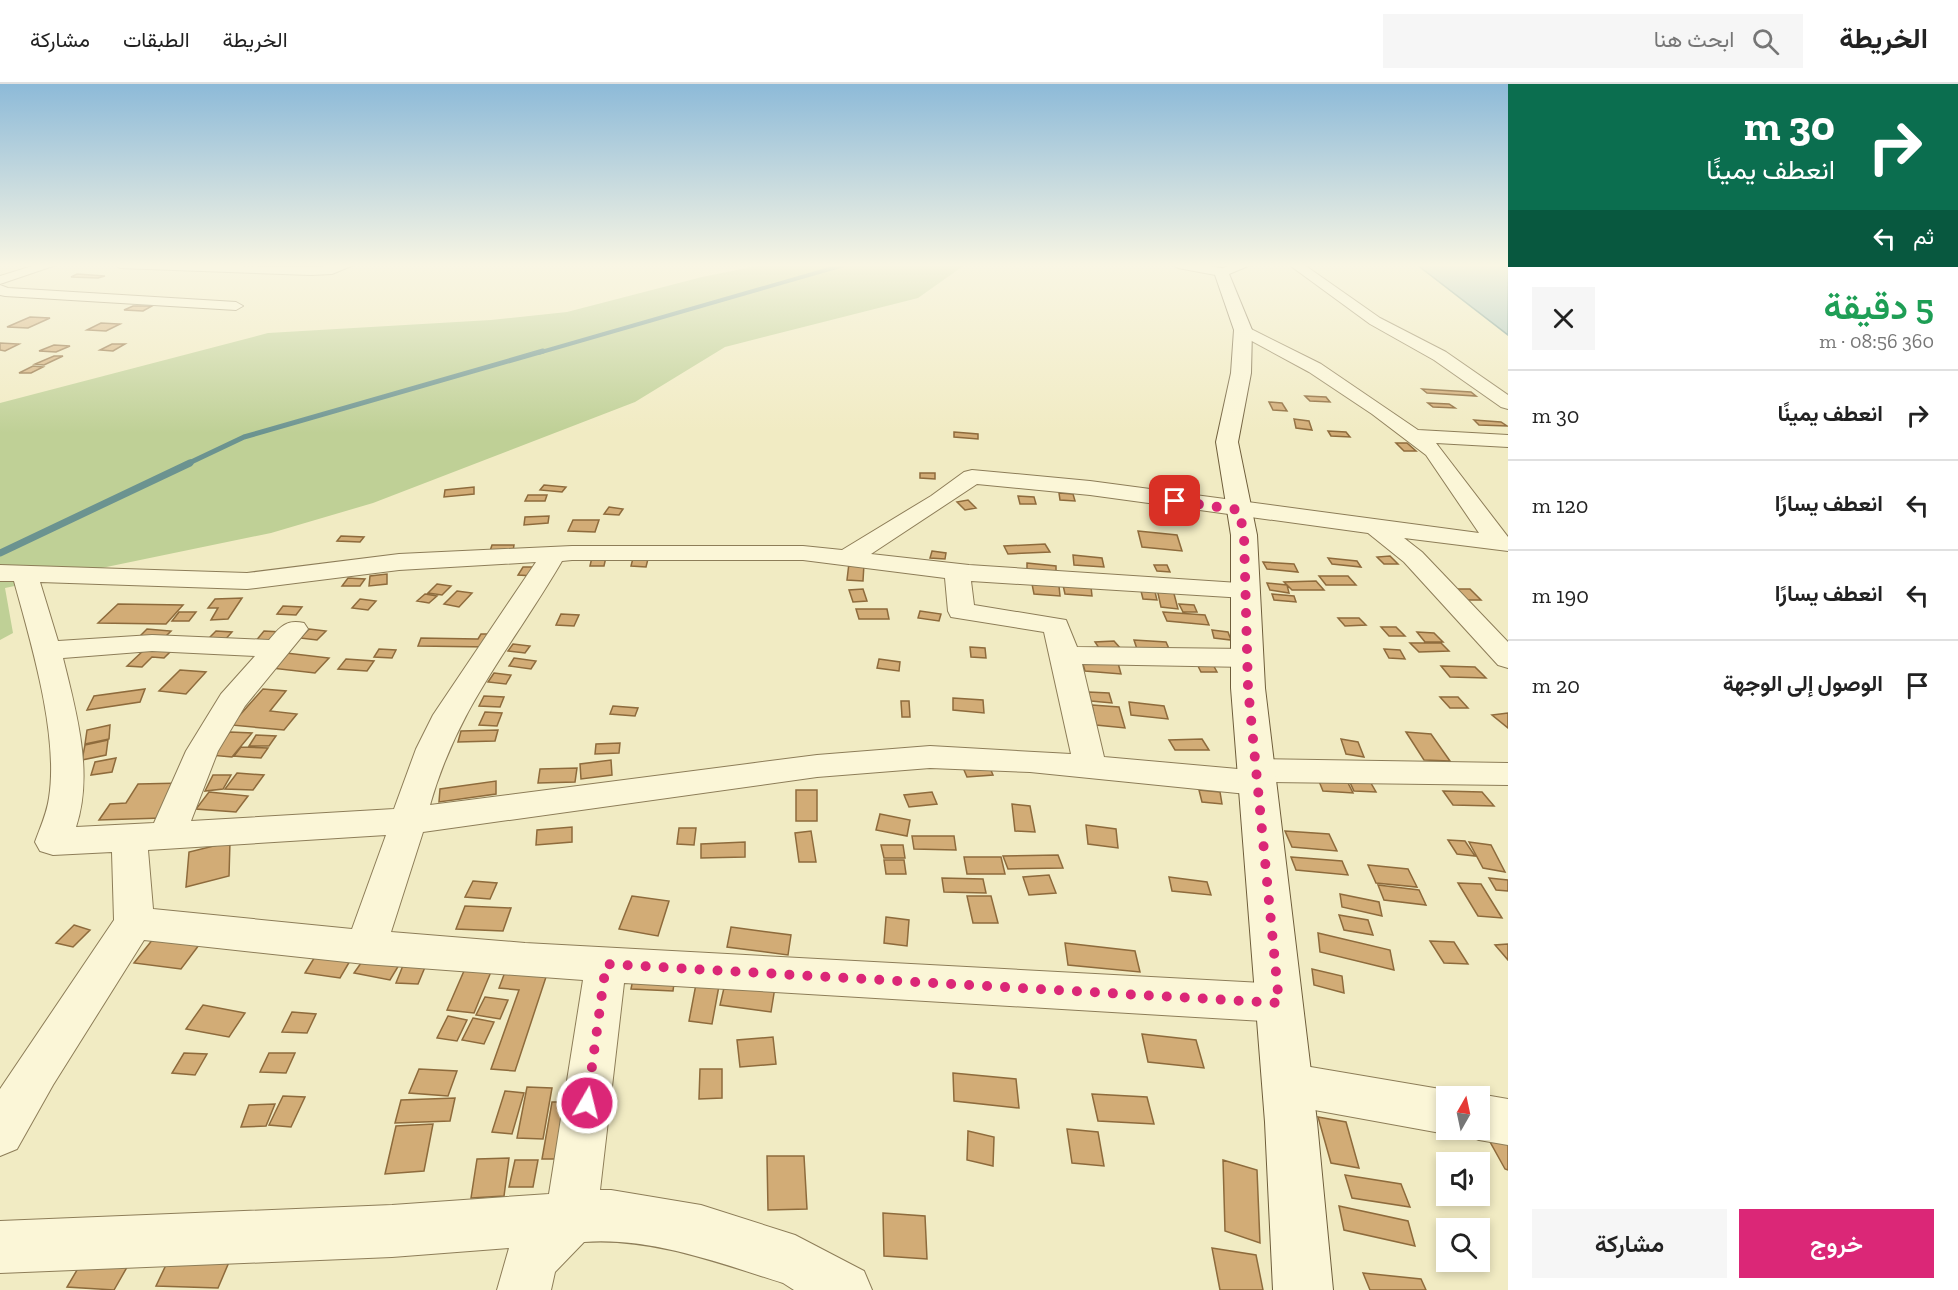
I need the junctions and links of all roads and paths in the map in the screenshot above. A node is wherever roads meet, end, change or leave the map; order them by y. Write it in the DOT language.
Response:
graph roads {
  1 [pos="1242,320"];
  2 [pos="1374,320"];
  3 [pos="1243,330"];
  4 [pos="1508,403"];
  5 [pos="1414,436"];
  6 [pos="1508,441"];
  7 [pos="1239,510"];
  8 [pos="1375,527"];
  9 [pos="1503,543"];
  10 [pos="554,554"];
  11 [pos="847,558"];
  12 [pos="957,571"];
  13 [pos="13,574"];
  14 [pos="1245,590"];
  15 [pos="47,650"];
  16 [pos="1065,655"];
  17 [pos="1247,658"];
  18 [pos="1508,659"];
  19 [pos="1090,767"];
  20 [pos="1256,770"];
  21 [pos="1508,774"];
  22 [pos="408,820"];
  23 [pos="148,836"];
  24 [pos="134,923"];
  25 [pos="365,947"];
  26 [pos="606,964"];
  27 [pos="1279,1003"];
  28 [pos="1287,1084"];
  29 [pos="1436,1110"];
  30 [pos="1490,1119"];
  31 [pos="1508,1122"];
  32 [pos="0,1133"];
  33 [pos="572,1218"];
  34 [pos="0,1247"];
  35 [pos="524,1290"];
  36 [pos="845,1290"];
  37 [pos="1303,1290"];
  1 -- 3 [label="street"];
  2 -- 4 [label="street"];
  3 -- 5 [label="street"];
  3 -- 7 [label="street"];
  5 -- 6 [label="street"];
  5 -- 9 [label="street"];
  7 -- 8 [label="street"];
  7 -- 11 [label="street"];
  7 -- 14 [label="street"];
  8 -- 9 [label="street"];
  8 -- 18 [label="street"];
  10 -- 11 [label="street"];
  10 -- 13 [label="street"];
  10 -- 22 [label="street"];
  11 -- 12 [label="street"];
  12 -- 14 [label="street"];
  12 -- 16 [label="street"];
  13 -- 15 [label="street"];
  14 -- 17 [label="street"];
  15 -- 23 [label="street"];
  15 -- 23 [label="street"];
  16 -- 17 [label="street"];
  16 -- 19 [label="street"];
  17 -- 20 [label="street"];
  19 -- 20 [label="street"];
  19 -- 22 [label="street"];
  20 -- 21 [label="street"];
  20 -- 27 [label="street"];
  22 -- 23 [label="street"];
  22 -- 25 [label="street"];
  23 -- 24 [label="street"];
  24 -- 25 [label="street"];
  24 -- 32 [label="street"];
  25 -- 26 [label="street"];
  26 -- 27 [label="street"];
  26 -- 33 [label="street"];
  27 -- 28 [label="street"];
  28 -- 29 [label="street"];
  28 -- 37 [label="street"];
  30 -- 31 [label="street"];
  33 -- 34 [label="street"];
  33 -- 35 [label="street"];
  33 -- 36 [label="street"];
}
